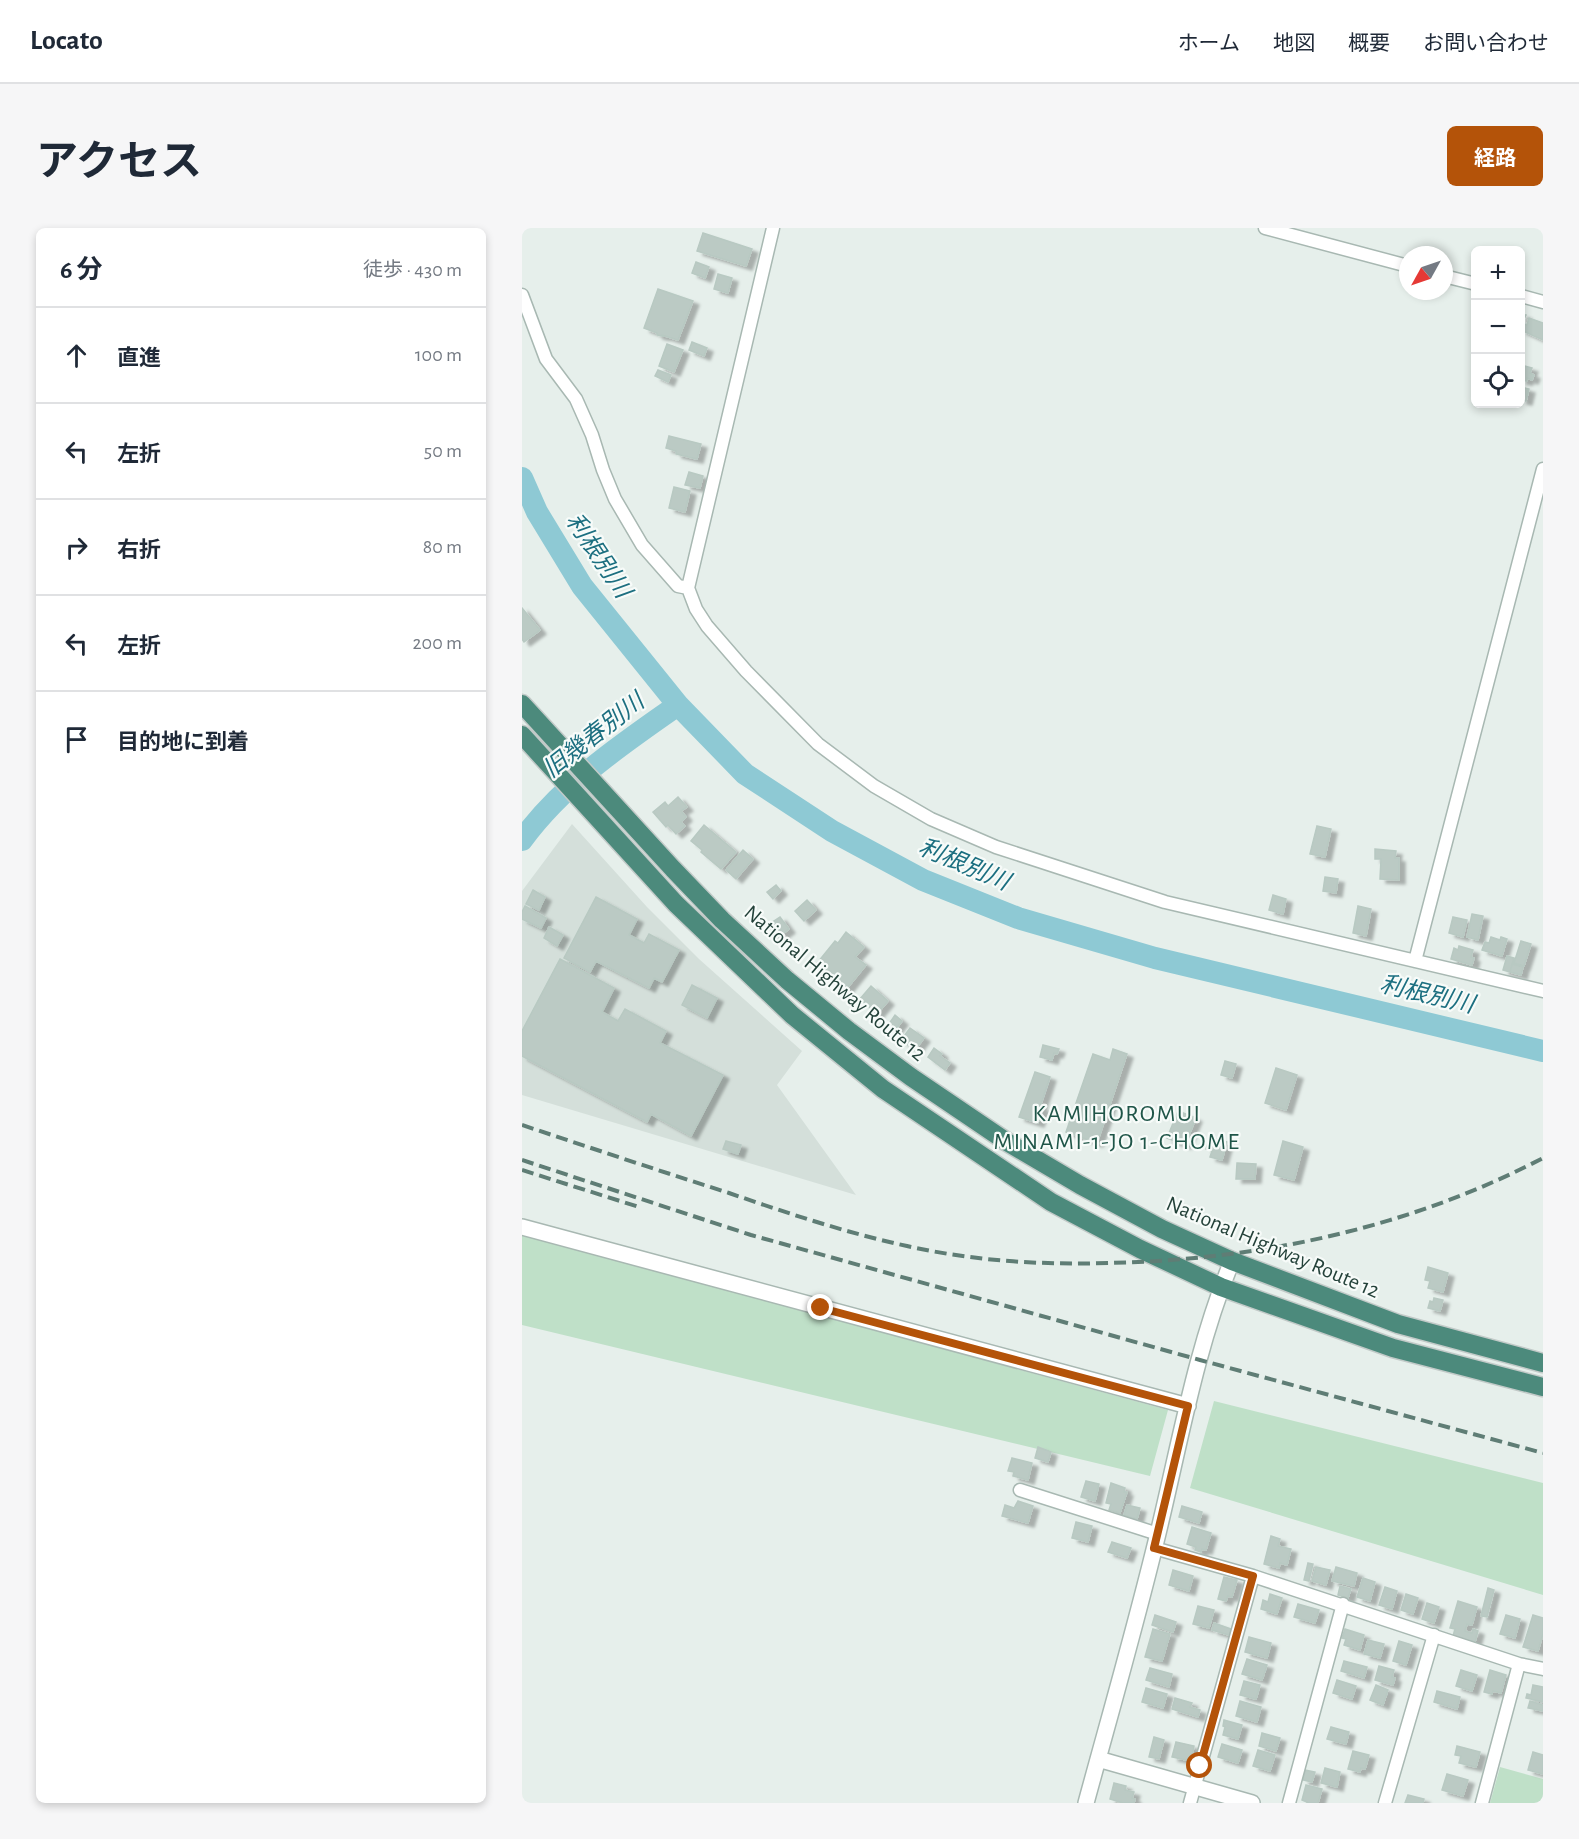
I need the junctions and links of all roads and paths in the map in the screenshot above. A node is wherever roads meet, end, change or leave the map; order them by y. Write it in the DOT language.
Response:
graph roads {
  1 [pos="773,228"];
  2 [pos="1265,228"];
  3 [pos="1399,264"];
  4 [pos="1453,278"];
  5 [pos="1471,283"];
  6 [pos="522,296"];
  7 [pos="1525,297"];
  8 [pos="1543,302"];
  9 [pos="1543,469"];
  10 [pos="688,588"];
  11 [pos="522,704"];
  12 [pos="522,735"];
  13 [pos="1415,961"];
  14 [pos="1543,991"];
  15 [pos="522,1227"];
  16 [pos="1232,1261"];
  17 [pos="1221,1287"];
  18 [pos="1543,1363"];
  19 [pos="1543,1387"];
  20 [pos="1188,1406"];
  21 [pos="1020,1490"];
  22 [pos="1156,1541"];
  23 [pos="1253,1576"];
  24 [pos="1343,1604"];
  25 [pos="1434,1635"];
  26 [pos="1519,1664"];
  27 [pos="1543,1669"];
  28 [pos="1098,1759"];
  29 [pos="1194,1788"];
  30 [pos="1086,1803"];
  31 [pos="1190,1803"];
  32 [pos="1252,1803"];
  33 [pos="1289,1803"];
  34 [pos="1385,1803"];
  35 [pos="1482,1803"];
  1 -- 10 [label="street"];
  2 -- 3 [label="street"];
  4 -- 5 [label="street"];
  6 -- 10 [label="street"];
  7 -- 8 [label="street"];
  9 -- 13 [label="street"];
  10 -- 13 [label="street"];
  11 -- 16 [label="highway, National Highway Route 12"];
  12 -- 17 [label="highway, National Highway Route 12"];
  13 -- 14 [label="street"];
  15 -- 20 [label="street"];
  16 -- 17 [label="street"];
  16 -- 18 [label="highway, National Highway Route 12"];
  17 -- 19 [label="highway, National Highway Route 12"];
  17 -- 20 [label="street"];
  20 -- 22 [label="street"];
  21 -- 22 [label="street"];
  22 -- 23 [label="street"];
  22 -- 28 [label="street"];
  23 -- 24 [label="street"];
  23 -- 29 [label="street"];
  24 -- 25 [label="street"];
  24 -- 33 [label="street"];
  25 -- 26 [label="street"];
  25 -- 34 [label="street"];
  26 -- 27 [label="street"];
  26 -- 35 [label="street"];
  28 -- 29 [label="street"];
  28 -- 30 [label="street"];
  29 -- 31 [label="street"];
  29 -- 32 [label="street"];
}
